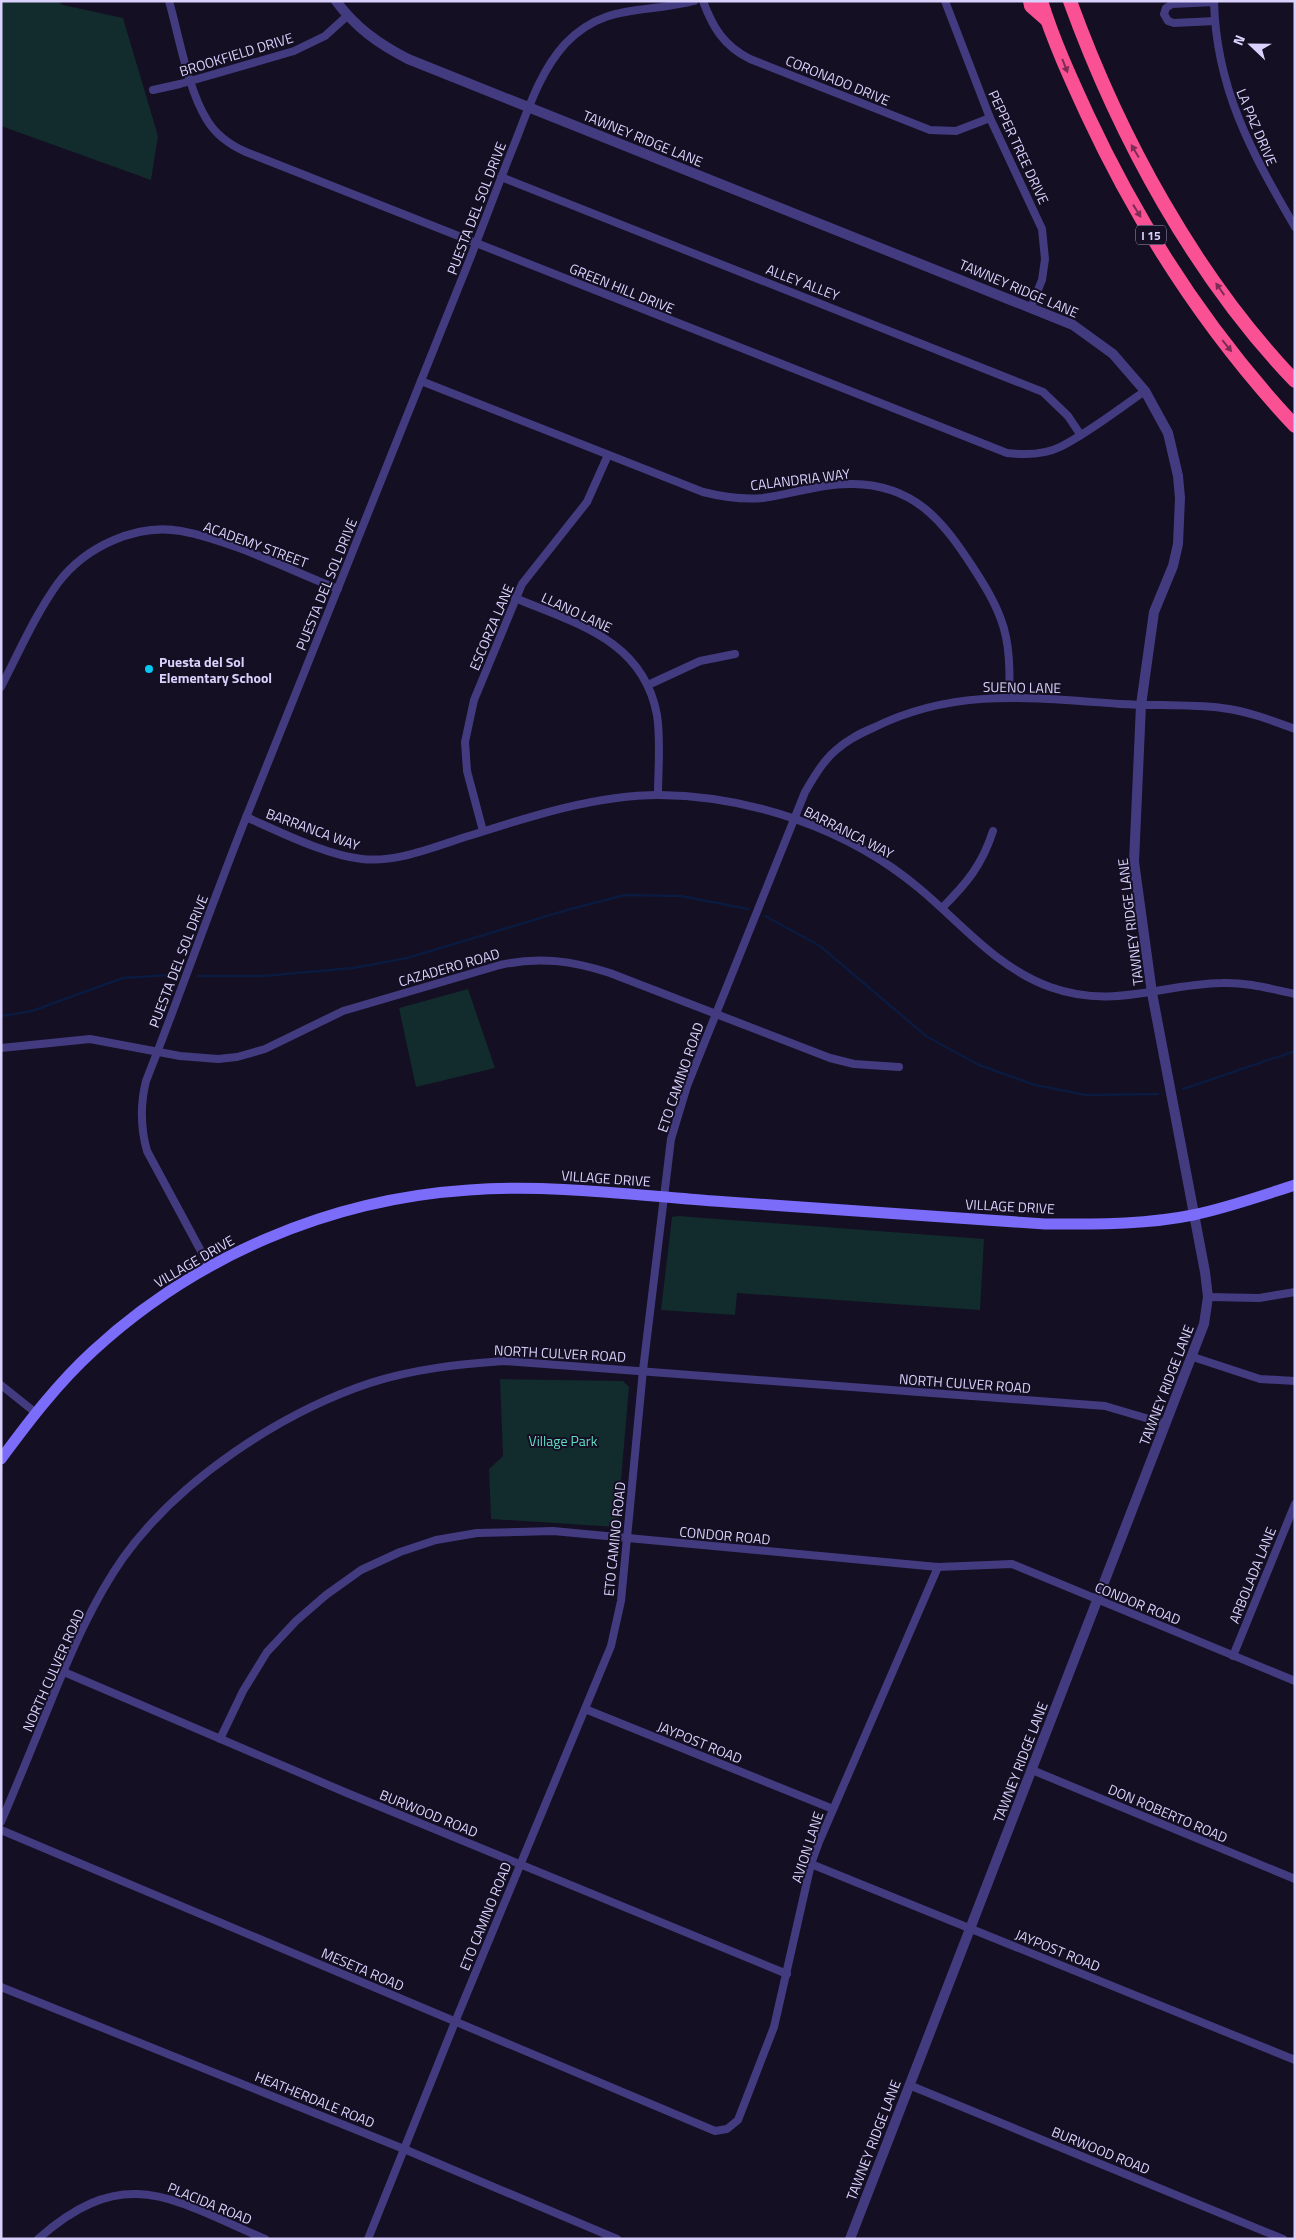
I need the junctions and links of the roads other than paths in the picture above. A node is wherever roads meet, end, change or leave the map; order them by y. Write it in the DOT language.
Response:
graph roads {
  1 [pos="169,1"];
  2 [pos="336,1"];
  3 [pos="694,1"];
  4 [pos="703,1"];
  5 [pos="946,1"];
  6 [pos="1030,1"];
  7 [pos="1041,1"];
  8 [pos="1070,1"];
  9 [pos="1214,1"];
  10 [pos="347,16"];
  11 [pos="1047,20"];
  12 [pos="1215,21"];
  13 [pos="191,81"];
  14 [pos="153,90"];
  15 [pos="529,107"];
  16 [pos="990,118"];
  17 [pos="501,177"];
  18 [pos="1295,227"];
  19 [pos="476,243"];
  20 [pos="1031,306"];
  21 [pos="421,381"];
  22 [pos="1295,381"];
  23 [pos="1145,391"];
  24 [pos="1295,426"];
  25 [pos="1080,434"];
  26 [pos="608,455"];
  27 [pos="338,589"];
  28 [pos="515,598"];
  29 [pos="735,654"];
  30 [pos="1,686"];
  31 [pos="648,686"];
  32 [pos="1009,697"];
  33 [pos="1141,705"];
  34 [pos="1295,729"];
  35 [pos="658,795"];
  36 [pos="246,817"];
  37 [pos="794,817"];
  38 [pos="483,831"];
  39 [pos="992,831"];
  40 [pos="942,908"];
  41 [pos="1152,993"];
  42 [pos="1295,994"];
  43 [pos="716,1014"];
  44 [pos="1,1048"];
  45 [pos="157,1052"];
  46 [pos="900,1067"];
  47 [pos="1295,1185"];
  48 [pos="662,1197"];
  49 [pos="1193,1215"];
  50 [pos="208,1266"];
  51 [pos="1295,1292"];
  52 [pos="1208,1297"];
  53 [pos="1193,1357"];
  54 [pos="643,1370"];
  55 [pos="1295,1381"];
  56 [pos="1,1385"];
  57 [pos="36,1413"];
  58 [pos="1166,1424"];
  59 [pos="1,1460"];
  60 [pos="1295,1504"];
  61 [pos="627,1538"];
  62 [pos="938,1567"];
  63 [pos="1097,1600"];
  64 [pos="1233,1656"];
  65 [pos="64,1672"];
  66 [pos="1295,1681"];
  67 [pos="586,1709"];
  68 [pos="220,1739"];
  69 [pos="1032,1770"];
  70 [pos="833,1809"];
  71 [pos="1,1822"];
  72 [pos="1,1830"];
  73 [pos="520,1864"];
  74 [pos="811,1864"];
  75 [pos="1295,1879"];
  76 [pos="971,1927"];
  77 [pos="787,1974"];
  78 [pos="1,1987"];
  79 [pos="455,2022"];
  80 [pos="1295,2060"];
  81 [pos="909,2084"];
  82 [pos="715,2131"];
  83 [pos="404,2149"];
  84 [pos="38,2239"];
  85 [pos="265,2239"];
  86 [pos="368,2239"];
  87 [pos="617,2239"];
  88 [pos="850,2239"];
  89 [pos="1283,2239"];
  1 -- 13 [label="street, GREEN HILL DRIVE"];
  2 -- 10 [label="street, TAWNEY RIDGE LANE"];
  3 -- 15 [label="street, PUESTA DEL SOL DRIVE"];
  4 -- 16 [label="street, CORONADO DRIVE"];
  5 -- 16 [label="street, PEPPER TREE DRIVE"];
  6 -- 11 [label="highway"];
  7 -- 11 [label="highway, I 15"];
  22 -- 8 [label="highway, I 15, one-way"];
  9 -- 12 [label="street, LA PAZ DRIVE"];
  9 -- 12 [label="street"];
  10 -- 13 [label="street, BROOKFIELD DRIVE"];
  10 -- 15 [label="street, TAWNEY RIDGE LANE"];
  11 -- 24 [label="highway, I 15, one-way"];
  12 -- 18 [label="street, LA PAZ DRIVE"];
  13 -- 14 [label="street, BROOKFIELD DRIVE"];
  13 -- 19 [label="street, GREEN HILL DRIVE"];
  15 -- 17 [label="street, PUESTA DEL SOL DRIVE"];
  15 -- 20 [label="street, TAWNEY RIDGE LANE"];
  16 -- 20 [label="street, PEPPER TREE DRIVE"];
  17 -- 19 [label="street, PUESTA DEL SOL DRIVE"];
  17 -- 25 [label="street, ALLEY ALLEY"];
  19 -- 21 [label="street, PUESTA DEL SOL DRIVE"];
  19 -- 25 [label="street, GREEN HILL DRIVE"];
  20 -- 23 [label="street, TAWNEY RIDGE LANE"];
  21 -- 26 [label="street, CALANDRIA WAY"];
  21 -- 27 [label="street, PUESTA DEL SOL DRIVE"];
  23 -- 25 [label="street, GREEN HILL DRIVE"];
  23 -- 33 [label="street, TAWNEY RIDGE LANE"];
  26 -- 28 [label="street, ESCORZA LANE"];
  26 -- 32 [label="street, CALANDRIA WAY"];
  27 -- 30 [label="street, ACADEMY STREET"];
  27 -- 36 [label="street, PUESTA DEL SOL DRIVE"];
  28 -- 31 [label="street, LLANO LANE"];
  28 -- 38 [label="street, ESCORZA LANE"];
  29 -- 31 [label="street"];
  31 -- 35 [label="street, LLANO LANE"];
  32 -- 33 [label="street, SUENO LANE"];
  32 -- 37 [label="street, SUENO LANE"];
  33 -- 34 [label="street, SUENO LANE"];
  33 -- 41 [label="street, TAWNEY RIDGE LANE"];
  35 -- 37 [label="street, BARRANCA WAY"];
  35 -- 38 [label="street, BARRANCA WAY"];
  36 -- 38 [label="street, BARRANCA WAY"];
  36 -- 45 [label="street, PUESTA DEL SOL DRIVE"];
  37 -- 40 [label="street, BARRANCA WAY"];
  37 -- 43 [label="street, ETO CAMINO ROAD"];
  39 -- 40 [label="street"];
  40 -- 41 [label="street, BARRANCA WAY"];
  41 -- 42 [label="street, BARRANCA WAY"];
  41 -- 49 [label="street, TAWNEY RIDGE LANE"];
  43 -- 45 [label="street, CAZADERO ROAD"];
  43 -- 46 [label="street, CAZADERO ROAD"];
  43 -- 48 [label="street, ETO CAMINO ROAD"];
  44 -- 45 [label="street, CAZADERO ROAD"];
  45 -- 50 [label="street, PUESTA DEL SOL DRIVE"];
  47 -- 49 [label="main road, VILLAGE DRIVE"];
  48 -- 49 [label="main road, VILLAGE DRIVE"];
  48 -- 50 [label="main road, VILLAGE DRIVE"];
  48 -- 54 [label="street, ETO CAMINO ROAD"];
  49 -- 52 [label="street, TAWNEY RIDGE LANE"];
  50 -- 57 [label="main road, VILLAGE DRIVE"];
  51 -- 52 [label="street"];
  52 -- 53 [label="street, TAWNEY RIDGE LANE"];
  53 -- 55 [label="street"];
  53 -- 58 [label="street, TAWNEY RIDGE LANE"];
  54 -- 58 [label="street, NORTH CULVER ROAD"];
  54 -- 61 [label="street, ETO CAMINO ROAD"];
  54 -- 65 [label="street, NORTH CULVER ROAD"];
  56 -- 57 [label="street"];
  57 -- 59 [label="main road, VILLAGE DRIVE"];
  58 -- 63 [label="street, TAWNEY RIDGE LANE"];
  60 -- 64 [label="street, ARBOLADA LANE"];
  61 -- 62 [label="street, CONDOR ROAD"];
  61 -- 67 [label="street, ETO CAMINO ROAD"];
  61 -- 68 [label="street, CONDOR ROAD"];
  62 -- 63 [label="street, CONDOR ROAD"];
  62 -- 70 [label="street, AVION LANE"];
  63 -- 64 [label="street, CONDOR ROAD"];
  63 -- 69 [label="street, TAWNEY RIDGE LANE"];
  64 -- 66 [label="street, CONDOR ROAD"];
  65 -- 68 [label="street, BURWOOD ROAD"];
  65 -- 71 [label="street, NORTH CULVER ROAD"];
  67 -- 70 [label="street, JAYPOST ROAD"];
  67 -- 73 [label="street, ETO CAMINO ROAD"];
  68 -- 73 [label="street, BURWOOD ROAD"];
  69 -- 75 [label="street, DON ROBERTO ROAD"];
  69 -- 76 [label="street, TAWNEY RIDGE LANE"];
  70 -- 74 [label="street, AVION LANE"];
  72 -- 79 [label="street, MESETA ROAD"];
  73 -- 77 [label="street, BURWOOD ROAD"];
  73 -- 79 [label="street, ETO CAMINO ROAD"];
  74 -- 76 [label="street, JAYPOST ROAD"];
  74 -- 77 [label="street, AVION LANE"];
  76 -- 80 [label="street, JAYPOST ROAD"];
  76 -- 81 [label="street, TAWNEY RIDGE LANE"];
  77 -- 82 [label="street, AVION LANE"];
  78 -- 83 [label="street, HEATHERDALE ROAD"];
  79 -- 82 [label="street, MESETA ROAD"];
  79 -- 83 [label="street, ETO CAMINO ROAD"];
  81 -- 88 [label="street, TAWNEY RIDGE LANE"];
  81 -- 89 [label="street, BURWOOD ROAD"];
  83 -- 86 [label="street, ETO CAMINO ROAD"];
  83 -- 87 [label="street, HEATHERDALE ROAD"];
  84 -- 85 [label="street, PLACIDA ROAD"];
}
